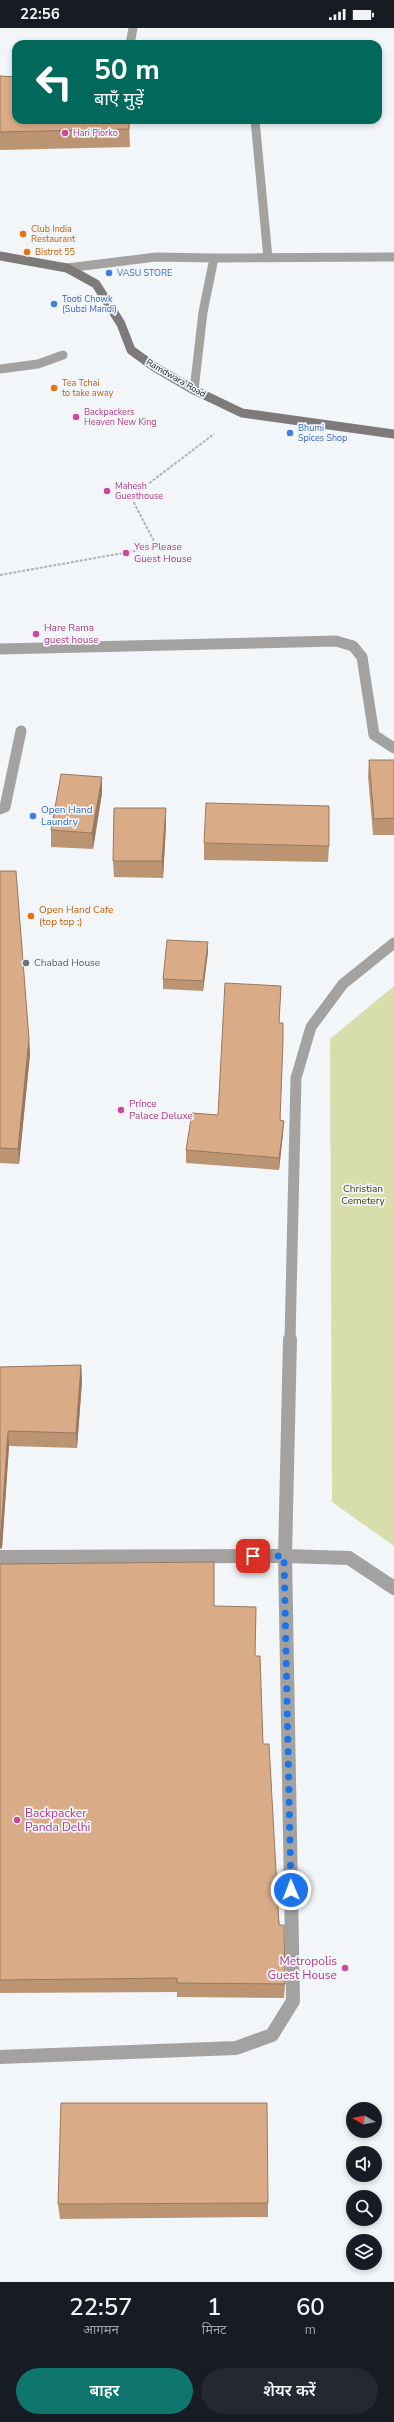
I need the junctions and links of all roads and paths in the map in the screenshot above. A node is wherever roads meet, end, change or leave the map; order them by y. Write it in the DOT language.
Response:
graph roads {
  1 [pos="133,28"];
  2 [pos="131,40"];
  3 [pos="255,124"];
  4 [pos="0,256"];
  5 [pos="394,257"];
  6 [pos="214,258"];
  7 [pos="268,258"];
  8 [pos="67,268"];
  9 [pos="63,355"];
  10 [pos="0,369"];
  11 [pos="194,390"];
  12 [pos="242,413"];
  13 [pos="394,434"];
  14 [pos="0,574"];
  15 [pos="0,649"];
  16 [pos="21,731"];
  17 [pos="394,748"];
  18 [pos="0,808"];
  19 [pos="394,943"];
  20 [pos="284,1556"];
  21 [pos="0,1557"];
  22 [pos="394,1588"];
  23 [pos="0,2057"];
  1 -- 2 [label="street"];
  3 -- 7 [label="street"];
  4 -- 8 [label="street, Ramdwara Road"];
  5 -- 7 [label="street"];
  6 -- 7 [label="street"];
  6 -- 8 [label="street"];
  6 -- 11 [label="street"];
  8 -- 11 [label="street, Ramdwara Road"];
  9 -- 10 [label="street"];
  11 -- 12 [label="street, Ramdwara Road"];
  12 -- 13 [label="street, Ramdwara Road"];
  12 -- 14 [label="path"];
  15 -- 17 [label="street"];
  16 -- 18 [label="street"];
  19 -- 20 [label="street"];
  20 -- 21 [label="street"];
  20 -- 22 [label="street"];
  20 -- 23 [label="street"];
}
